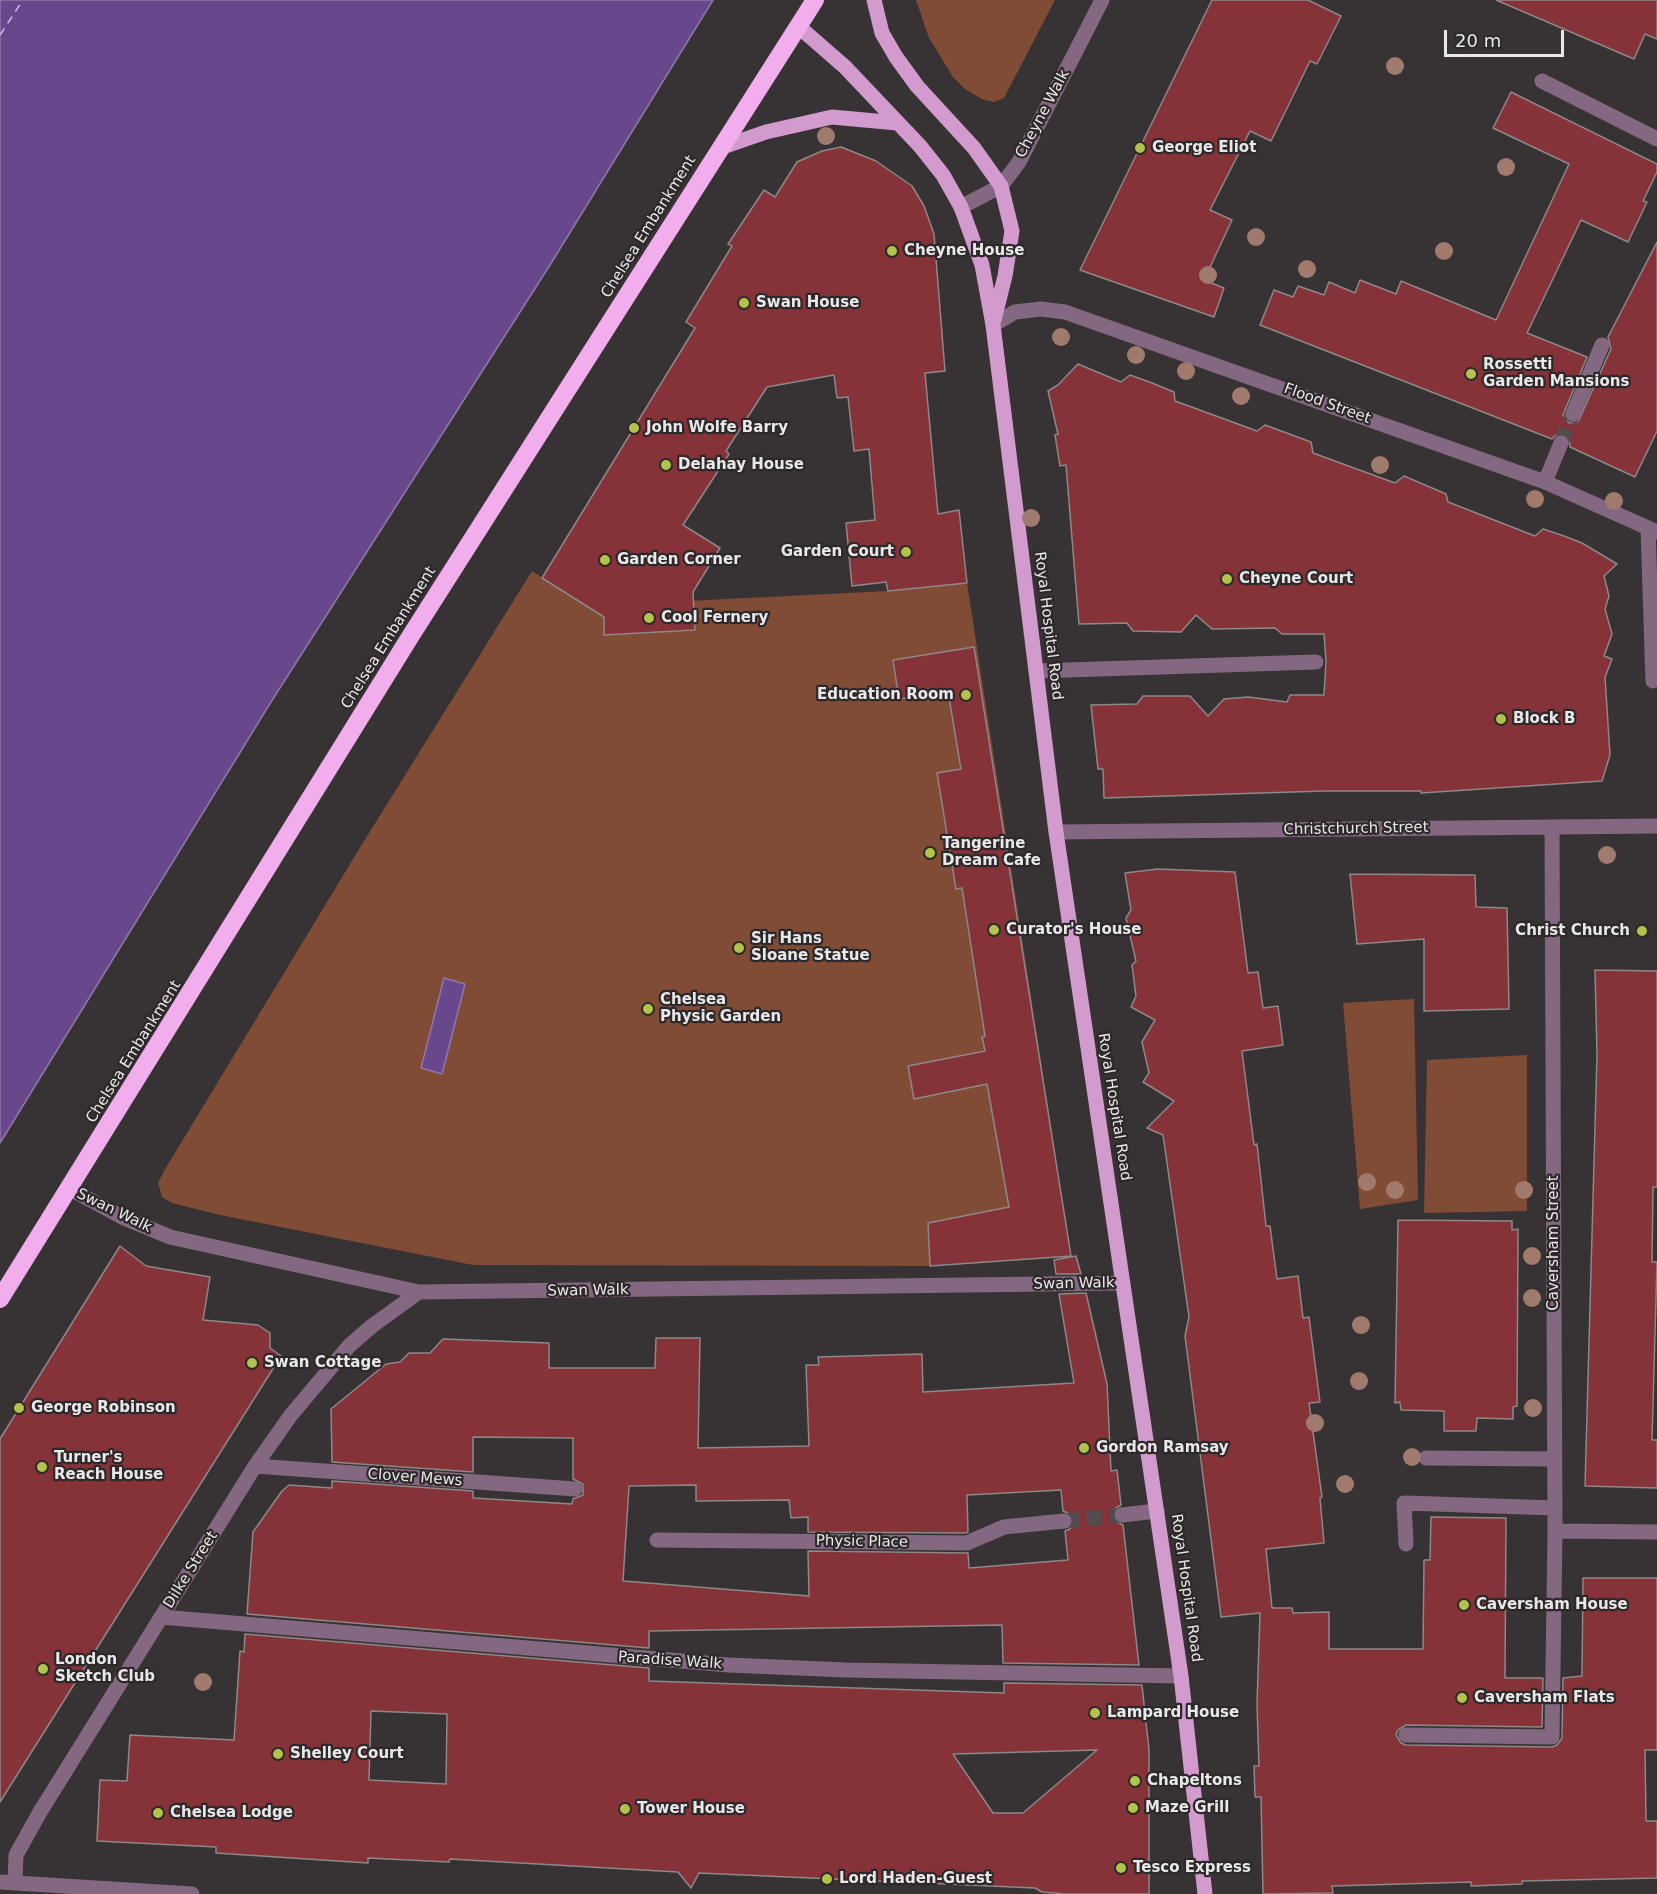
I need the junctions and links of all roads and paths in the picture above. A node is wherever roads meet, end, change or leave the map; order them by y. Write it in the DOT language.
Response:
graph roads {
  1 [pos="815,0"];
  2 [pos="874,0"];
  3 [pos="1102,0"];
  4 [pos="798,26"];
  5 [pos="1542,81"];
  6 [pos="897,123"];
  7 [pos="1657,139"];
  8 [pos="720,148"];
  9 [pos="1001,186"];
  10 [pos="962,207"];
  11 [pos="993,325"];
  12 [pos="1602,345"];
  13 [pos="1574,414"];
  14 [pos="1561,443"];
  15 [pos="1545,482"];
  16 [pos="1653,530"];
  17 [pos="1316,662"];
  18 [pos="1036,671"];
  19 [pos="1653,681"];
  20 [pos="1657,826"];
  21 [pos="1552,827"];
  22 [pos="1056,832"];
  23 [pos="70,1189"];
  24 [pos="1123,1283"];
  25 [pos="419,1292"];
  26 [pos="0,1299"];
  27 [pos="1426,1458"];
  28 [pos="1555,1459"];
  29 [pos="255,1466"];
  30 [pos="575,1489"];
  31 [pos="1555,1508"];
  32 [pos="1157,1511"];
  33 [pos="1122,1515"];
  34 [pos="1064,1521"];
  35 [pos="1556,1531"];
  36 [pos="1657,1532"];
  37 [pos="657,1540"];
  38 [pos="1406,1544"];
  39 [pos="161,1617"];
  40 [pos="1181,1676"];
  41 [pos="1406,1735"];
  42 [pos="8,1883"];
  43 [pos="192,1894"];
  44 [pos="1205,1894"];
  1 -- 4 [label="highway, Chelsea Embankment"];
  2 -- 9 [label="main road, Royal Hospital Road"];
  3 -- 9 [label="street, Cheyne Walk"];
  4 -- 6 [label="main road, Royal Hospital Road"];
  4 -- 8 [label="highway, Chelsea Embankment"];
  5 -- 7 [label="street"];
  6 -- 8 [label="main road"];
  6 -- 10 [label="main road, Royal Hospital Road"];
  8 -- 23 [label="highway, Chelsea Embankment"];
  9 -- 10 [label="street, Cheyne Walk"];
  9 -- 11 [label="main road, Royal Hospital Road"];
  10 -- 11 [label="main road, Royal Hospital Road"];
  11 -- 15 [label="street, Flood Street"];
  11 -- 18 [label="main road, Royal Hospital Road"];
  12 -- 13 [label="street"];
  14 -- 15 [label="street"];
  15 -- 16 [label="street, Flood Street"];
  16 -- 19 [label="street"];
  17 -- 18 [label="street"];
  18 -- 22 [label="main road, Royal Hospital Road"];
  20 -- 21 [label="street, Christchurch Street"];
  21 -- 22 [label="street, Christchurch Street"];
  21 -- 28 [label="street, Caversham Street"];
  22 -- 24 [label="main road, Royal Hospital Road"];
  23 -- 25 [label="street, Swan Walk"];
  23 -- 26 [label="highway, Chelsea Embankment"];
  24 -- 25 [label="street, Swan Walk"];
  24 -- 32 [label="main road, Royal Hospital Road"];
  25 -- 29 [label="street, Dilke Street"];
  27 -- 28 [label="street"];
  28 -- 31 [label="street, Caversham Street"];
  29 -- 30 [label="street, Clover Mews"];
  29 -- 39 [label="street, Dilke Street"];
  31 -- 35 [label="street, Caversham Street"];
  31 -- 38 [label="street"];
  32 -- 33 [label="street"];
  32 -- 40 [label="main road, Royal Hospital Road"];
  34 -- 37 [label="street, Physic Place"];
  35 -- 36 [label="street"];
  35 -- 41 [label="street, Caversham Street"];
  39 -- 40 [label="street, Paradise Walk"];
  39 -- 42 [label="street, Dilke Street"];
  40 -- 44 [label="main road, Royal Hospital Road"];
  42 -- 43 [label="street"];
}
